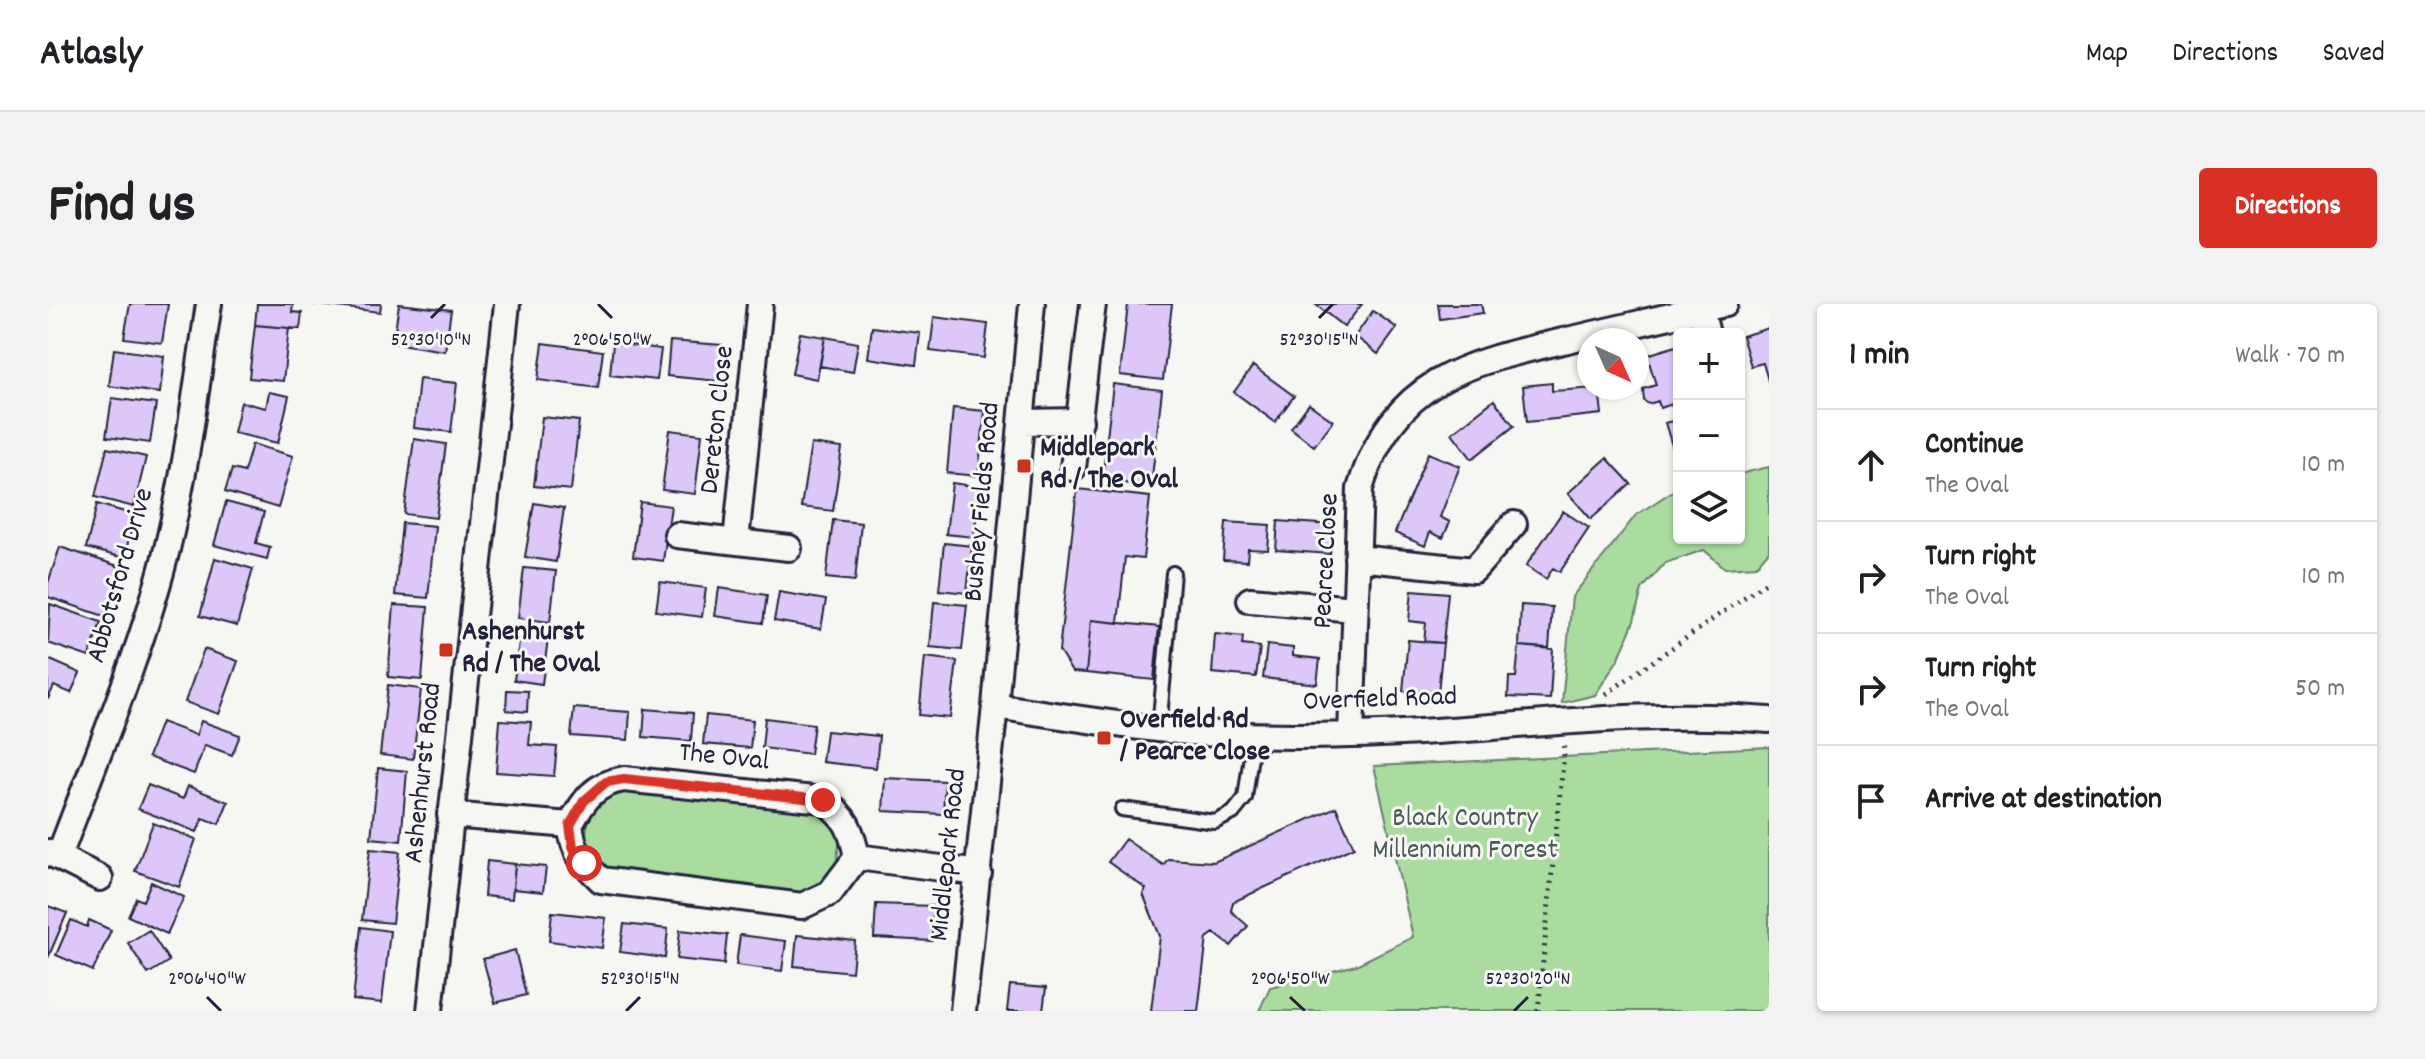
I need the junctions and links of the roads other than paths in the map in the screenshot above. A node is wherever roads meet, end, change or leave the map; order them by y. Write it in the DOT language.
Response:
graph roads {
  1 [pos="209,304"];
  2 [pos="507,304"];
  3 [pos="760,304"];
  4 [pos="1032,304"];
  5 [pos="1093,304"];
  6 [pos="1713,306"];
  7 [pos="1708,328"];
  8 [pos="1080,421"];
  9 [pos="1022,422"];
  10 [pos="1073,468"];
  11 [pos="1514,524"];
  12 [pos="677,535"];
  13 [pos="736,541"];
  14 [pos="789,548"];
  15 [pos="1357,558"];
  16 [pos="1173,573"];
  17 [pos="1250,600"];
  18 [pos="1355,609"];
  19 [pos="995,706"];
  20 [pos="1769,720"];
  21 [pos="1159,729"];
  22 [pos="1254,734"];
  23 [pos="1351,735"];
  24 [pos="1122,809"];
  25 [pos="450,815"];
  26 [pos="570,825"];
  27 [pos="53,854"];
  28 [pos="857,857"];
  29 [pos="979,873"];
  30 [pos="100,878"];
  31 [pos="430,1011"];
  32 [pos="963,1011"];
  1 -- 27 [label="street, Abbotsford Drive"];
  2 -- 25 [label="street, Ashenhurst Road"];
  3 -- 13 [label="street, Dereton Close"];
  4 -- 9 [label="street, Bushey Fields Road"];
  5 -- 8 [label="street"];
  6 -- 7 [label="street"];
  6 -- 15 [label="street, Pearce Close"];
  8 -- 9 [label="street"];
  8 -- 10 [label="street"];
  9 -- 19 [label="street, Bushey Fields Road"];
  11 -- 15 [label="street"];
  12 -- 13 [label="street"];
  13 -- 14 [label="street"];
  15 -- 18 [label="street, Pearce Close"];
  16 -- 21 [label="lane"];
  17 -- 18 [label="street"];
  18 -- 23 [label="street, Pearce Close"];
  19 -- 21 [label="street, Overfield Road"];
  19 -- 29 [label="street, Middlepark Road"];
  20 -- 23 [label="street, Overfield Road"];
  21 -- 22 [label="street, Overfield Road"];
  22 -- 23 [label="street, Overfield Road"];
  22 -- 24 [label="lane"];
  25 -- 26 [label="street"];
  25 -- 31 [label="street, Ashenhurst Road"];
  26 -- 28 [label="street"];
  26 -- 28 [label="street, The Oval"];
  27 -- 30 [label="street, Abbotsford Drive"];
  28 -- 29 [label="street"];
  29 -- 32 [label="street, Middlepark Road"];
}
